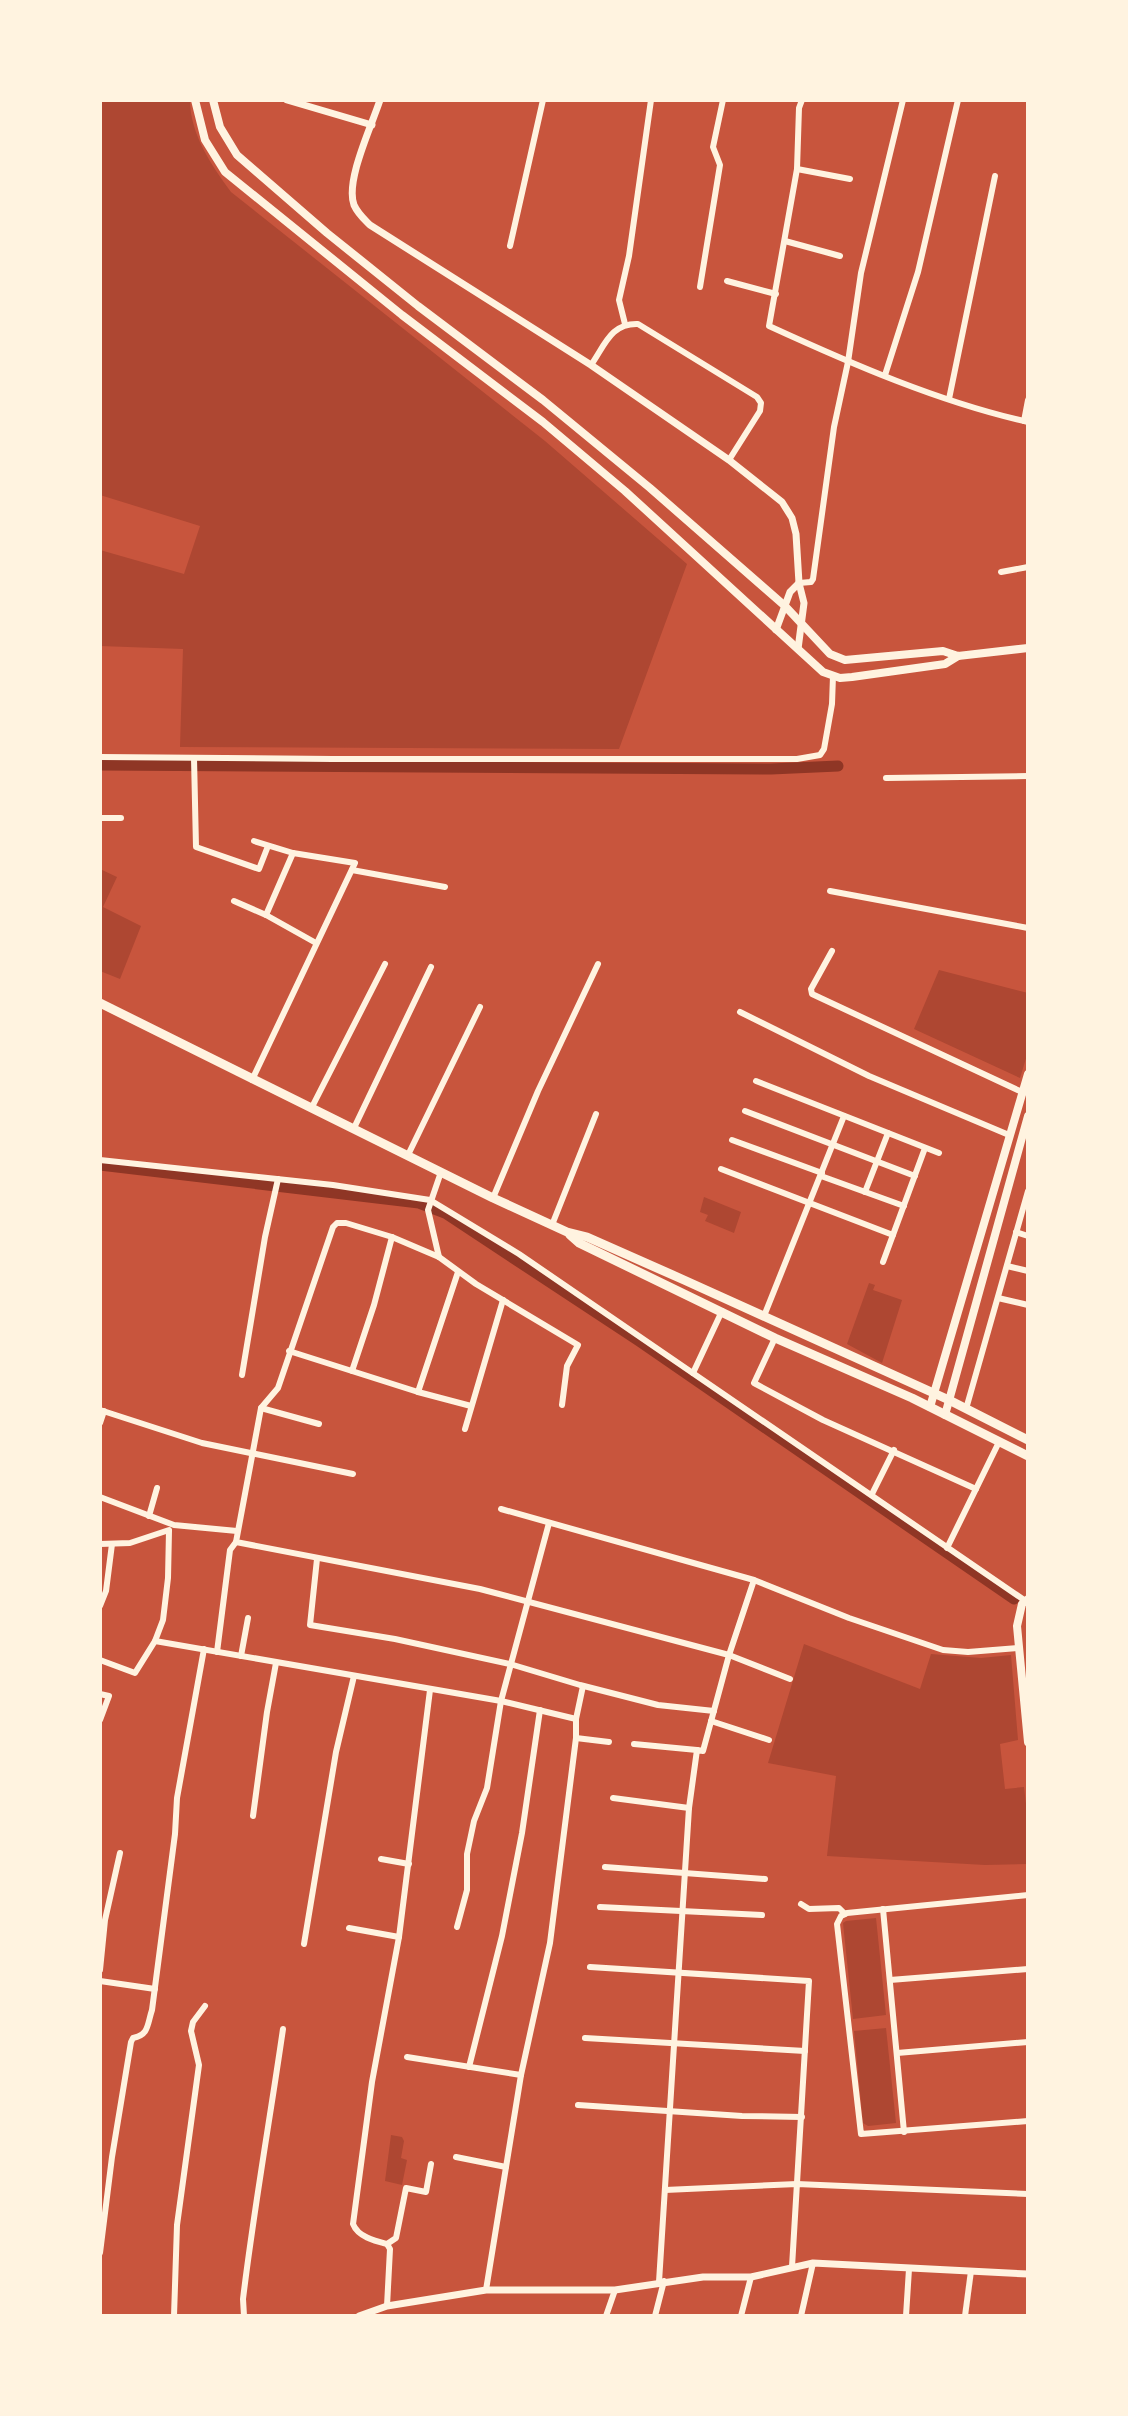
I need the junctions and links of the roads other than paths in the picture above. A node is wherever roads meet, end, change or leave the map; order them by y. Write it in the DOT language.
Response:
graph roads {
  1 [pos="195,100"];
  2 [pos="213,100"];
  3 [pos="287,100"];
  4 [pos="380,100"];
  5 [pos="543,100"];
  6 [pos="651,100"];
  7 [pos="723,100"];
  8 [pos="802,100"];
  9 [pos="903,100"];
  10 [pos="958,100"];
  11 [pos="372,125"];
  12 [pos="797,169"];
  13 [pos="995,176"];
  14 [pos="850,179"];
  15 [pos="785,241"];
  16 [pos="510,246"];
  17 [pos="840,256"];
  18 [pos="727,281"];
  19 [pos="700,287"];
  20 [pos="776,294"];
  21 [pos="625,324"];
  22 [pos="848,362"];
  23 [pos="591,365"];
  24 [pos="885,375"];
  25 [pos="949,399"];
  26 [pos="1028,400"];
  27 [pos="1026,421"];
  28 [pos="729,460"];
  29 [pos="1028,567"];
  30 [pos="1001,572"];
  31 [pos="799,583"];
  32 [pos="785,606"];
  33 [pos="802,623"];
  34 [pos="776,630"];
  35 [pos="1028,648"];
  36 [pos="798,649"];
  37 [pos="958,656"];
  38 [pos="833,676"];
  39 [pos="100,757"];
  40 [pos="194,763"];
  41 [pos="1028,776"];
  42 [pos="886,778"];
  43 [pos="100,818"];
  44 [pos="121,818"];
  45 [pos="254,841"];
  46 [pos="268,846"];
  47 [pos="293,853"];
  48 [pos="352,870"];
  49 [pos="445,887"];
  50 [pos="830,891"];
  51 [pos="234,901"];
  52 [pos="266,915"];
  53 [pos="1028,928"];
  54 [pos="316,943"];
  55 [pos="832,951"];
  56 [pos="385,964"];
  57 [pos="598,964"];
  58 [pos="431,967"];
  59 [pos="100,1003"];
  60 [pos="480,1007"];
  61 [pos="740,1012"];
  62 [pos="1028,1074"];
  63 [pos="252,1080"];
  64 [pos="756,1081"];
  65 [pos="1022,1092"];
  66 [pos="312,1107"];
  67 [pos="745,1111"];
  68 [pos="596,1114"];
  69 [pos="844,1116"];
  70 [pos="1028,1116"];
  71 [pos="354,1128"];
  72 [pos="888,1133"];
  73 [pos="1009,1135"];
  74 [pos="732,1140"];
  75 [pos="1021,1140"];
  76 [pos="832,1145"];
  77 [pos="925,1148"];
  78 [pos="939,1153"];
  79 [pos="408,1155"];
  80 [pos="100,1160"];
  81 [pos="876,1162"];
  82 [pos="721,1169"];
  83 [pos="441,1172"];
  84 [pos="822,1174"];
  85 [pos="915,1176"];
  86 [pos="277,1184"];
  87 [pos="1028,1191"];
  88 [pos="865,1192"];
  89 [pos="493,1198"];
  90 [pos="429,1204"];
  91 [pos="810,1204"];
  92 [pos="904,1206"];
  93 [pos="552,1225"];
  94 [pos="567,1232"];
  95 [pos="1016,1232"];
  96 [pos="893,1235"];
  97 [pos="1028,1236"];
  98 [pos="392,1237"];
  99 [pos="439,1257"];
  100 [pos="883,1262"];
  101 [pos="1007,1266"];
  102 [pos="1028,1271"];
  103 [pos="458,1272"];
  104 [pos="998,1298"];
  105 [pos="503,1300"];
  106 [pos="1028,1305"];
  107 [pos="722,1310"];
  108 [pos="764,1316"];
  109 [pos="775,1338"];
  110 [pos="289,1351"];
  111 [pos="352,1371"];
  112 [pos="693,1373"];
  113 [pos="242,1375"];
  114 [pos="418,1392"];
  115 [pos="934,1393"];
  116 [pos="949,1400"];
  117 [pos="562,1405"];
  118 [pos="471,1406"];
  119 [pos="930,1407"];
  120 [pos="261,1408"];
  121 [pos="966,1409"];
  122 [pos="102,1410"];
  123 [pos="945,1415"];
  124 [pos="100,1423"];
  125 [pos="319,1424"];
  126 [pos="465,1429"];
  127 [pos="1028,1440"];
  128 [pos="999,1442"];
  129 [pos="894,1450"];
  130 [pos="251,1455"];
  131 [pos="1028,1456"];
  132 [pos="353,1474"];
  133 [pos="157,1488"];
  134 [pos="976,1489"];
  135 [pos="872,1494"];
  136 [pos="100,1497"];
  137 [pos="501,1509"];
  138 [pos="149,1516"];
  139 [pos="549,1523"];
  140 [pos="172,1528"];
  141 [pos="237,1531"];
  142 [pos="236,1542"];
  143 [pos="100,1544"];
  144 [pos="112,1544"];
  145 [pos="947,1548"];
  146 [pos="317,1559"];
  147 [pos="754,1580"];
  148 [pos="527,1601"];
  149 [pos="1027,1601"];
  150 [pos="100,1606"];
  151 [pos="248,1618"];
  152 [pos="155,1641"];
  153 [pos="204,1649"];
  154 [pos="217,1652"];
  155 [pos="729,1655"];
  156 [pos="1022,1655"];
  157 [pos="241,1656"];
  158 [pos="100,1660"];
  159 [pos="276,1663"];
  160 [pos="510,1664"];
  161 [pos="354,1676"];
  162 [pos="790,1679"];
  163 [pos="583,1686"];
  164 [pos="430,1690"];
  165 [pos="100,1694"];
  166 [pos="501,1701"];
  167 [pos="540,1710"];
  168 [pos="714,1711"];
  169 [pos="1027,1717"];
  170 [pos="576,1719"];
  171 [pos="100,1720"];
  172 [pos="711,1721"];
  173 [pos="576,1738"];
  174 [pos="769,1740"];
  175 [pos="609,1742"];
  176 [pos="1028,1742"];
  177 [pos="634,1744"];
  178 [pos="697,1750"];
  179 [pos="613,1798"];
  180 [pos="689,1808"];
  181 [pos="253,1816"];
  182 [pos="120,1853"];
  183 [pos="381,1859"];
  184 [pos="409,1864"];
  185 [pos="605,1867"];
  186 [pos="685,1873"];
  187 [pos="765,1879"];
  188 [pos="1028,1895"];
  189 [pos="801,1904"];
  190 [pos="600,1907"];
  191 [pos="682,1909"];
  192 [pos="883,1909"];
  193 [pos="845,1914"];
  194 [pos="762,1915"];
  195 [pos="457,1927"];
  196 [pos="349,1928"];
  197 [pos="399,1937"];
  198 [pos="304,1944"];
  199 [pos="590,1967"];
  200 [pos="1028,1969"];
  201 [pos="100,1970"];
  202 [pos="679,1973"];
  203 [pos="890,1980"];
  204 [pos="100,1981"];
  205 [pos="155,1989"];
  206 [pos="205,2006"];
  207 [pos="283,2029"];
  208 [pos="585,2038"];
  209 [pos="675,2042"];
  210 [pos="1028,2042"];
  211 [pos="805,2051"];
  212 [pos="897,2053"];
  213 [pos="407,2057"];
  214 [pos="469,2067"];
  215 [pos="521,2075"];
  216 [pos="578,2105"];
  217 [pos="670,2111"];
  218 [pos="802,2117"];
  219 [pos="1028,2121"];
  220 [pos="904,2132"];
  221 [pos="456,2157"];
  222 [pos="431,2164"];
  223 [pos="506,2167"];
  224 [pos="797,2184"];
  225 [pos="665,2190"];
  226 [pos="1028,2194"];
  227 [pos="387,2244"];
  228 [pos="100,2253"];
  229 [pos="813,2263"];
  230 [pos="792,2267"];
  231 [pos="909,2269"];
  232 [pos="971,2271"];
  233 [pos="1028,2274"];
  234 [pos="751,2277"];
  235 [pos="662,2282"];
  236 [pos="486,2290"];
  237 [pos="615,2290"];
  238 [pos="387,2306"];
  239 [pos="174,2316"];
  240 [pos="244,2316"];
  241 [pos="359,2316"];
  242 [pos="606,2316"];
  243 [pos="655,2316"];
  244 [pos="741,2316"];
  245 [pos="801,2316"];
  246 [pos="906,2316"];
  247 [pos="965,2316"];
  1 -- 34 [label="main road"];
  2 -- 32 [label="main road"];
  3 -- 11 [label="street"];
  4 -- 11 [label="street"];
  5 -- 16 [label="street"];
  6 -- 21 [label="street"];
  7 -- 19 [label="street"];
  8 -- 12 [label="street"];
  9 -- 22 [label="street"];
  10 -- 24 [label="street"];
  11 -- 23 [label="street"];
  12 -- 14 [label="street"];
  12 -- 15 [label="street"];
  13 -- 25 [label="street"];
  15 -- 17 [label="street"];
  15 -- 20 [label="street"];
  18 -- 20 [label="street"];
  20 -- 22 [label="street"];
  21 -- 23 [label="street"];
  21 -- 28 [label="street"];
  22 -- 24 [label="street"];
  22 -- 31 [label="street"];
  23 -- 28 [label="street"];
  24 -- 25 [label="street"];
  25 -- 27 [label="street"];
  26 -- 27 [label="street"];
  28 -- 31 [label="street"];
  29 -- 30 [label="street"];
  31 -- 32 [label="street"];
  31 -- 33 [label="street"];
  32 -- 33 [label="main road"];
  32 -- 34 [label="street"];
  33 -- 36 [label="street"];
  33 -- 37 [label="main road"];
  34 -- 36 [label="main road"];
  35 -- 37 [label="main road"];
  36 -- 38 [label="main road"];
  37 -- 38 [label="main road"];
  38 -- 40 [label="street"];
  39 -- 40 [label="street"];
  40 -- 46 [label="street"];
  41 -- 42 [label="street"];
  43 -- 44 [label="street"];
  45 -- 46 [label="street"];
  46 -- 47 [label="street"];
  47 -- 48 [label="street"];
  47 -- 52 [label="street"];
  48 -- 49 [label="street"];
  48 -- 54 [label="street"];
  50 -- 53 [label="street"];
  51 -- 52 [label="street"];
  52 -- 54 [label="street"];
  54 -- 63 [label="street"];
  55 -- 65 [label="street"];
  56 -- 66 [label="street"];
  57 -- 89 [label="street"];
  58 -- 71 [label="street"];
  59 -- 63 [label="main road"];
  60 -- 79 [label="street"];
  61 -- 73 [label="street"];
  62 -- 65 [label="main road"];
  63 -- 66 [label="main road"];
  64 -- 69 [label="street"];
  65 -- 73 [label="main road"];
  66 -- 71 [label="main road"];
  67 -- 76 [label="street"];
  68 -- 93 [label="street"];
  69 -- 72 [label="street"];
  69 -- 76 [label="street"];
  70 -- 75 [label="main road"];
  71 -- 79 [label="main road"];
  72 -- 77 [label="street"];
  72 -- 81 [label="street"];
  73 -- 75 [label="main road"];
  73 -- 115 [label="main road"];
  74 -- 84 [label="street"];
  75 -- 116 [label="main road"];
  76 -- 81 [label="street"];
  76 -- 84 [label="street"];
  77 -- 78 [label="street"];
  77 -- 85 [label="street"];
  79 -- 83 [label="main road"];
  80 -- 86 [label="street"];
  81 -- 85 [label="street"];
  81 -- 88 [label="street"];
  82 -- 91 [label="street"];
  83 -- 89 [label="main road"];
  83 -- 90 [label="street"];
  84 -- 88 [label="street"];
  84 -- 91 [label="street"];
  85 -- 92 [label="street"];
  86 -- 90 [label="street"];
  86 -- 113 [label="street"];
  87 -- 95 [label="street"];
  88 -- 92 [label="street"];
  89 -- 93 [label="main road"];
  90 -- 99 [label="street"];
  90 -- 112 [label="street"];
  91 -- 96 [label="street"];
  91 -- 108 [label="street"];
  92 -- 96 [label="street"];
  93 -- 94 [label="main road"];
  94 -- 107 [label="main road"];
  94 -- 108 [label="main road"];
  95 -- 97 [label="street"];
  95 -- 101 [label="street"];
  96 -- 100 [label="street"];
  98 -- 99 [label="street"];
  98 -- 110 [label="street"];
  98 -- 111 [label="street"];
  99 -- 103 [label="street"];
  101 -- 102 [label="street"];
  101 -- 104 [label="street"];
  103 -- 105 [label="street"];
  103 -- 114 [label="street"];
  104 -- 106 [label="street"];
  104 -- 121 [label="street"];
  105 -- 117 [label="street"];
  105 -- 118 [label="street"];
  107 -- 109 [label="main road"];
  107 -- 112 [label="street"];
  108 -- 115 [label="main road"];
  109 -- 119 [label="main road"];
  109 -- 129 [label="street"];
  110 -- 111 [label="street"];
  110 -- 120 [label="street"];
  111 -- 114 [label="street"];
  112 -- 135 [label="street"];
  114 -- 118 [label="street"];
  115 -- 116 [label="main road"];
  115 -- 119 [label="main road"];
  116 -- 121 [label="main road"];
  116 -- 123 [label="main road"];
  118 -- 126 [label="street"];
  119 -- 123 [label="main road"];
  120 -- 125 [label="street"];
  120 -- 130 [label="street"];
  121 -- 127 [label="main road"];
  122 -- 124 [label="street"];
  122 -- 130 [label="street"];
  123 -- 128 [label="main road"];
  128 -- 131 [label="main road"];
  128 -- 134 [label="street"];
  129 -- 134 [label="street"];
  129 -- 135 [label="street"];
  130 -- 132 [label="street"];
  130 -- 141 [label="street"];
  133 -- 138 [label="street"];
  134 -- 145 [label="street"];
  135 -- 145 [label="street"];
  136 -- 138 [label="street"];
  137 -- 139 [label="street"];
  138 -- 140 [label="street"];
  139 -- 147 [label="street"];
  139 -- 148 [label="street"];
  140 -- 141 [label="street"];
  140 -- 144 [label="street"];
  140 -- 152 [label="street"];
  141 -- 142 [label="street"];
  142 -- 146 [label="street"];
  142 -- 154 [label="street"];
  143 -- 144 [label="street"];
  144 -- 150 [label="street"];
  145 -- 149 [label="street"];
  146 -- 148 [label="street"];
  146 -- 160 [label="street"];
  147 -- 155 [label="street"];
  147 -- 156 [label="street"];
  148 -- 155 [label="street"];
  148 -- 160 [label="street"];
  149 -- 156 [label="main road"];
  151 -- 157 [label="street"];
  152 -- 153 [label="street"];
  152 -- 158 [label="street"];
  153 -- 154 [label="street"];
  153 -- 205 [label="street"];
  154 -- 157 [label="street"];
  155 -- 162 [label="street"];
  155 -- 168 [label="street"];
  156 -- 169 [label="main road"];
  157 -- 159 [label="street"];
  159 -- 161 [label="street"];
  159 -- 181 [label="street"];
  160 -- 163 [label="street"];
  160 -- 166 [label="street"];
  161 -- 164 [label="street"];
  161 -- 198 [label="street"];
  163 -- 168 [label="street"];
  163 -- 170 [label="street"];
  164 -- 166 [label="street"];
  164 -- 184 [label="street"];
  165 -- 171 [label="street"];
  166 -- 167 [label="street"];
  166 -- 195 [label="street"];
  167 -- 170 [label="street"];
  167 -- 214 [label="street"];
  168 -- 172 [label="street"];
  169 -- 176 [label="main road"];
  170 -- 173 [label="street"];
  172 -- 174 [label="street"];
  172 -- 178 [label="street"];
  173 -- 175 [label="street"];
  173 -- 215 [label="street"];
  177 -- 178 [label="street"];
  178 -- 180 [label="street"];
  179 -- 180 [label="street"];
  180 -- 186 [label="street"];
  182 -- 201 [label="street"];
  183 -- 184 [label="street"];
  184 -- 197 [label="street"];
  185 -- 186 [label="street"];
  186 -- 187 [label="street"];
  186 -- 191 [label="street"];
  188 -- 192 [label="street"];
  189 -- 193 [label="street"];
  190 -- 191 [label="street"];
  191 -- 194 [label="street"];
  191 -- 202 [label="street"];
  192 -- 193 [label="street"];
  192 -- 203 [label="street"];
  193 -- 220 [label="street"];
  196 -- 197 [label="street"];
  197 -- 227 [label="street"];
  199 -- 202 [label="street"];
  200 -- 203 [label="street"];
  202 -- 209 [label="street"];
  202 -- 211 [label="street"];
  203 -- 212 [label="street"];
  204 -- 205 [label="street"];
  205 -- 228 [label="street"];
  206 -- 239 [label="street"];
  207 -- 240 [label="street"];
  208 -- 209 [label="street"];
  209 -- 211 [label="street"];
  209 -- 217 [label="street"];
  210 -- 212 [label="street"];
  211 -- 218 [label="street"];
  212 -- 220 [label="street"];
  213 -- 214 [label="street"];
  214 -- 215 [label="street"];
  215 -- 223 [label="street"];
  216 -- 217 [label="street"];
  217 -- 218 [label="street"];
  217 -- 225 [label="street"];
  218 -- 224 [label="street"];
  219 -- 220 [label="street"];
  221 -- 223 [label="street"];
  222 -- 227 [label="street"];
  223 -- 236 [label="street"];
  224 -- 225 [label="street"];
  224 -- 226 [label="street"];
  224 -- 230 [label="street"];
  225 -- 235 [label="street"];
  227 -- 238 [label="street"];
  229 -- 230 [label="street"];
  229 -- 231 [label="street"];
  229 -- 245 [label="street"];
  230 -- 234 [label="street"];
  231 -- 232 [label="street"];
  231 -- 246 [label="street"];
  232 -- 233 [label="street"];
  232 -- 247 [label="street"];
  234 -- 235 [label="street"];
  234 -- 244 [label="street"];
  235 -- 237 [label="street"];
  235 -- 243 [label="street"];
  236 -- 237 [label="street"];
  236 -- 238 [label="street"];
  237 -- 242 [label="street"];
  238 -- 241 [label="street"];
}
